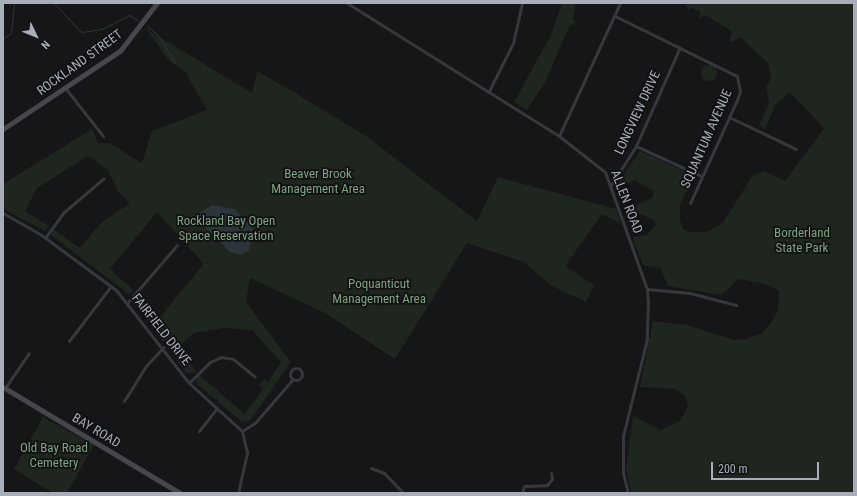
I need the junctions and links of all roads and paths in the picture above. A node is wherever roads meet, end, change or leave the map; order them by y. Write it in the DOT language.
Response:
graph roads {
  1 [pos="157,3"];
  2 [pos="347,3"];
  3 [pos="522,3"];
  4 [pos="620,3"];
  5 [pos="615,16"];
  6 [pos="680,47"];
  7 [pos="66,88"];
  8 [pos="489,91"];
  9 [pos="729,117"];
  10 [pos="3,129"];
  11 [pos="104,136"];
  12 [pos="559,136"];
  13 [pos="636,146"];
  14 [pos="796,149"];
  15 [pos="701,176"];
  16 [pos="104,178"];
  17 [pos="611,185"];
  18 [pos="690,203"];
  19 [pos="3,213"];
  20 [pos="45,238"];
  21 [pos="178,245"];
  22 [pos="111,286"];
  23 [pos="647,289"];
  24 [pos="128,302"];
  25 [pos="736,305"];
  26 [pos="70,341"];
  27 [pos="164,347"];
  28 [pos="29,353"];
  29 [pos="255,377"];
  30 [pos="293,379"];
  31 [pos="189,383"];
  32 [pos="4,387"];
  33 [pos="124,400"];
  34 [pos="217,408"];
  35 [pos="199,431"];
  36 [pos="242,431"];
  37 [pos="371,468"];
  38 [pos="551,473"];
  39 [pos="180,493"];
  40 [pos="238,493"];
  41 [pos="403,493"];
  42 [pos="522,493"];
  43 [pos="628,493"];
  1 -- 7 [label="main road, ROCKLAND STREET"];
  2 -- 8 [label="street, ALLEN ROAD"];
  3 -- 8 [label="street"];
  4 -- 5 [label="street"];
  5 -- 6 [label="street, SQUANTUM AVENUE"];
  5 -- 12 [label="street"];
  6 -- 9 [label="street, SQUANTUM AVENUE"];
  6 -- 13 [label="street, LONGVIEW DRIVE"];
  7 -- 10 [label="main road, ROCKLAND STREET"];
  7 -- 11 [label="street"];
  8 -- 12 [label="street, ALLEN ROAD"];
  9 -- 14 [label="street"];
  9 -- 15 [label="street, SQUANTUM AVENUE"];
  12 -- 17 [label="street, ALLEN ROAD"];
  13 -- 15 [label="street"];
  13 -- 17 [label="street, LONGVIEW DRIVE"];
  15 -- 18 [label="street, SQUANTUM AVENUE"];
  16 -- 20 [label="street"];
  17 -- 23 [label="street, ALLEN ROAD"];
  19 -- 20 [label="street, FAIRFIELD DRIVE"];
  20 -- 22 [label="street, FAIRFIELD DRIVE"];
  21 -- 24 [label="street"];
  22 -- 24 [label="street, FAIRFIELD DRIVE"];
  22 -- 26 [label="street"];
  23 -- 25 [label="street"];
  23 -- 43 [label="street, ALLEN ROAD"];
  24 -- 27 [label="street, FAIRFIELD DRIVE"];
  27 -- 31 [label="street, FAIRFIELD DRIVE"];
  27 -- 33 [label="street"];
  28 -- 32 [label="street"];
  29 -- 31 [label="street"];
  30 -- 30 [label="street"];
  30 -- 36 [label="street"];
  31 -- 34 [label="street, FAIRFIELD DRIVE"];
  32 -- 39 [label="main road, BAY ROAD"];
  34 -- 35 [label="street"];
  34 -- 36 [label="street, FAIRFIELD DRIVE"];
  36 -- 40 [label="street"];
  37 -- 41 [label="street"];
  38 -- 42 [label="street"];
}
